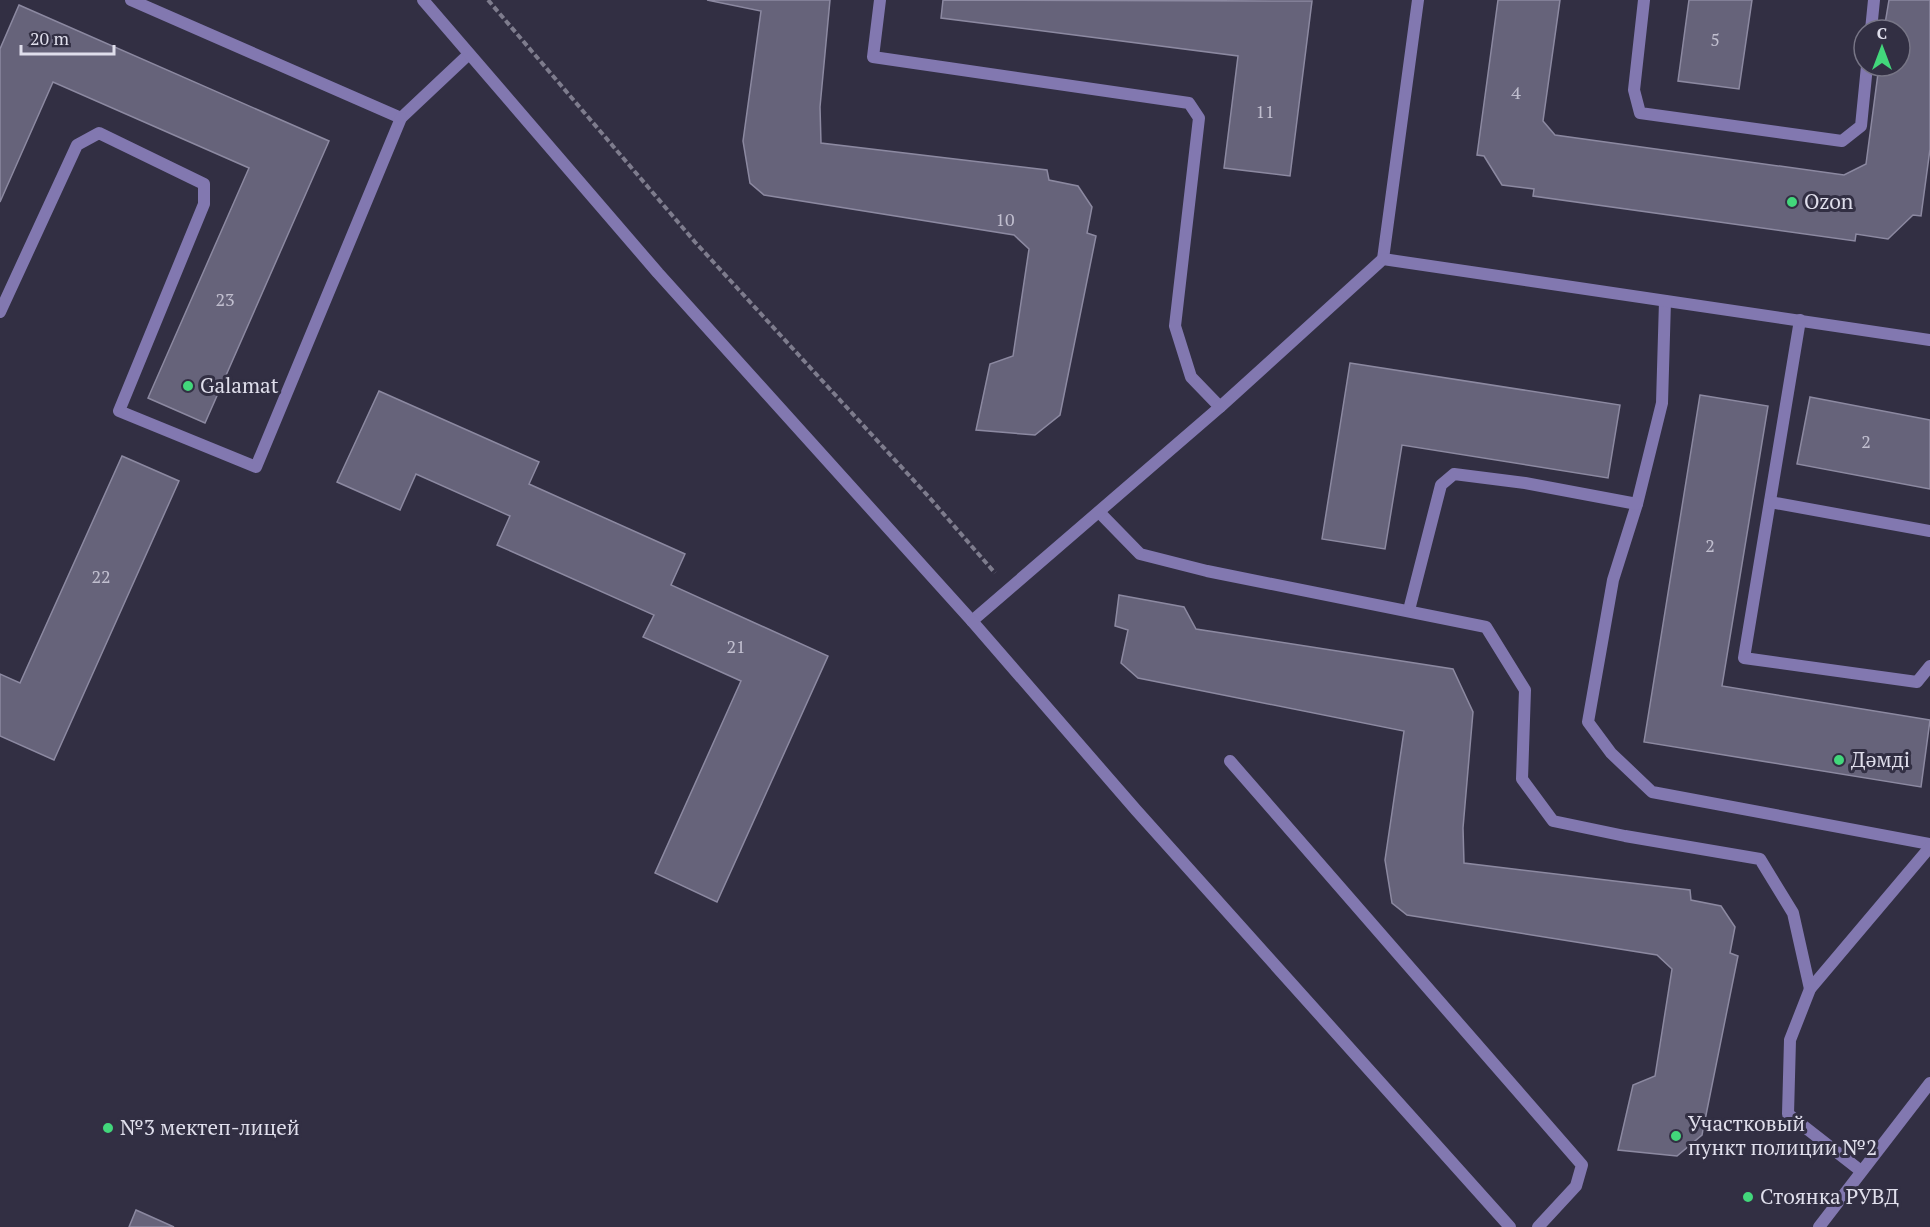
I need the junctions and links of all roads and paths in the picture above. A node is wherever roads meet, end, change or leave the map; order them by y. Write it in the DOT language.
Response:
graph roads {
  1 [pos="131,0"];
  2 [pos="423,0"];
  3 [pos="489,0"];
  4 [pos="880,0"];
  5 [pos="1418,0"];
  6 [pos="1644,0"];
  7 [pos="1874,0"];
  8 [pos="1872,18"];
  9 [pos="469,54"];
  10 [pos="1866,78"];
  11 [pos="401,118"];
  12 [pos="1383,259"];
  13 [pos="1665,301"];
  14 [pos="0,312"];
  15 [pos="1800,320"];
  16 [pos="1930,340"];
  17 [pos="1220,407"];
  18 [pos="1770,502"];
  19 [pos="1637,504"];
  20 [pos="1099,512"];
  21 [pos="1930,531"];
  22 [pos="1009,589"];
  23 [pos="1409,610"];
  24 [pos="972,621"];
  25 [pos="1930,666"];
  26 [pos="1230,760"];
  27 [pos="1930,846"];
  28 [pos="1810,989"];
  29 [pos="1930,1083"];
  30 [pos="1861,1171"];
  31 [pos="1510,1227"];
  32 [pos="1538,1227"];
  33 [pos="1819,1227"];
  1 -- 11 [label="street"];
  2 -- 9 [label="street"];
  3 -- 22 [label="path"];
  4 -- 17 [label="street"];
  5 -- 12 [label="street"];
  6 -- 10 [label="street"];
  7 -- 8 [label="street"];
  9 -- 11 [label="street"];
  9 -- 24 [label="street"];
  11 -- 14 [label="street"];
  12 -- 13 [label="street"];
  12 -- 17 [label="street"];
  13 -- 15 [label="street"];
  13 -- 19 [label="street"];
  15 -- 16 [label="street"];
  15 -- 18 [label="street"];
  17 -- 20 [label="street"];
  18 -- 21 [label="street"];
  18 -- 25 [label="street"];
  19 -- 23 [label="street"];
  19 -- 27 [label="street"];
  20 -- 22 [label="street"];
  20 -- 23 [label="street"];
  22 -- 24 [label="street"];
  23 -- 28 [label="street"];
  24 -- 31 [label="street"];
  26 -- 32 [label="street"];
  27 -- 28 [label="street"];
  28 -- 30 [label="street"];
  29 -- 30 [label="street"];
  30 -- 33 [label="street"];
}
